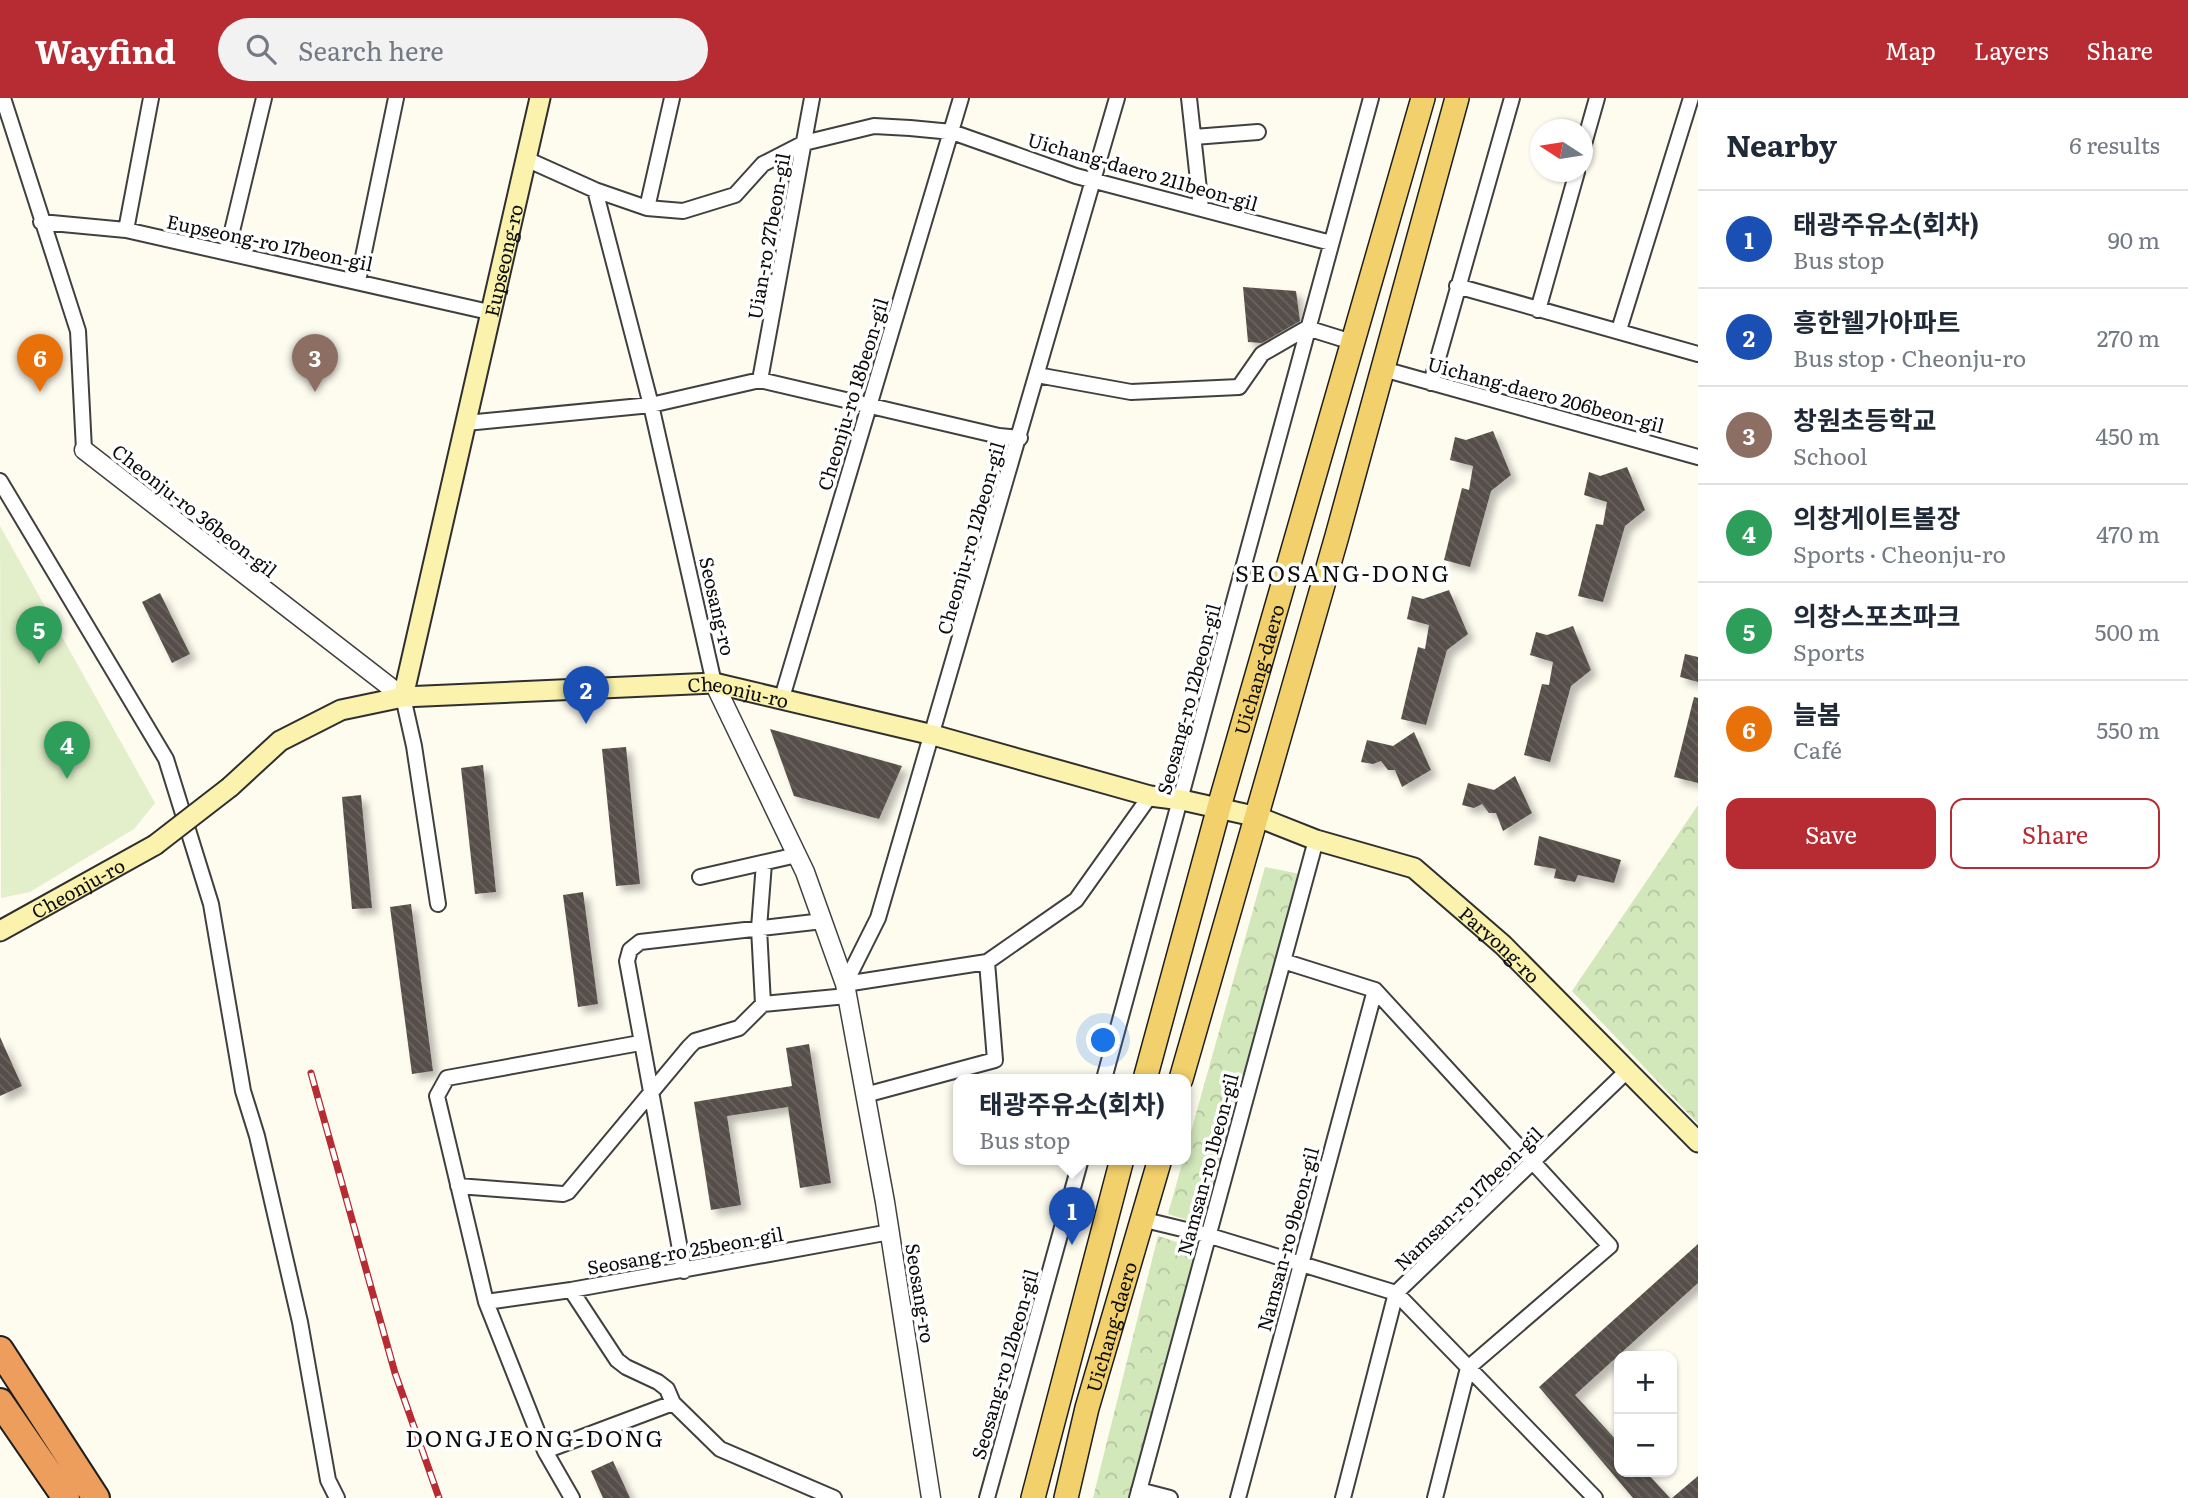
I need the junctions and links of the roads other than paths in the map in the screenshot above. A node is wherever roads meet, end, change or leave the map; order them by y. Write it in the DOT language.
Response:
graph roads {
  1 [pos="3,98"];
  2 [pos="151,98"];
  3 [pos="264,98"];
  4 [pos="396,98"];
  5 [pos="540,98"];
  6 [pos="672,98"];
  7 [pos="812,98"];
  8 [pos="961,98"];
  9 [pos="1117,98"];
  10 [pos="1189,98"];
  11 [pos="1371,98"];
  12 [pos="1423,98"];
  13 [pos="1457,98"];
  14 [pos="1511,98"];
  15 [pos="1597,98"];
  16 [pos="1691,98"];
  17 [pos="1591,119"];
  18 [pos="952,132"];
  19 [pos="1258,132"];
  20 [pos="1194,137"];
  21 [pos="804,143"];
  22 [pos="526,159"];
  23 [pos="1092,179"];
  24 [pos="1574,182"];
  25 [pos="595,190"];
  26 [pos="647,208"];
  27 [pos="1201,208"];
  28 [pos="41,222"];
  29 [pos="126,230"];
  30 [pos="1331,243"];
  31 [pos="227,253"];
  32 [pos="358,281"];
  33 [pos="1457,286"];
  34 [pos="1538,310"];
  35 [pos="489,312"];
  36 [pos="1307,328"];
  37 [pos="1619,330"];
  38 [pos="1352,342"];
  39 [pos="1698,352"];
  40 [pos="1383,369"];
  41 [pos="1037,375"];
  42 [pos="760,380"];
  43 [pos="1431,383"];
  44 [pos="651,405"];
  45 [pos="867,405"];
  46 [pos="466,423"];
  47 [pos="1020,438"];
  48 [pos="84,450"];
  49 [pos="1698,457"];
  50 [pos="0,481"];
  51 [pos="714,683"];
  52 [pos="403,697"];
  53 [pos="781,701"];
  54 [pos="933,735"];
  55 [pos="1150,796"];
  56 [pos="1182,800"];
  57 [pos="1219,807"];
  58 [pos="1258,817"];
  59 [pos="1317,840"];
  60 [pos="797,855"];
  61 [pos="764,863"];
  62 [pos="700,877"];
  63 [pos="438,904"];
  64 [pos="822,921"];
  65 [pos="759,928"];
  66 [pos="0,931"];
  67 [pos="1283,961"];
  68 [pos="987,962"];
  69 [pos="846,990"];
  70 [pos="1375,990"];
  71 [pos="763,1003"];
  72 [pos="639,1043"];
  73 [pos="1628,1070"];
  74 [pos="1105,1074"];
  75 [pos="1146,1074"];
  76 [pos="1182,1074"];
  77 [pos="650,1095"];
  78 [pos="865,1096"];
  79 [pos="1698,1142"];
  80 [pos="1533,1163"];
  81 [pos="1079,1165"];
  82 [pos="1120,1165"];
  83 [pos="1158,1165"];
  84 [pos="458,1186"];
  85 [pos="1144,1220"];
  86 [pos="890,1232"];
  87 [pos="1208,1235"];
  88 [pos="1299,1265"];
  89 [pos="684,1270"];
  90 [pos="571,1290"];
  91 [pos="1396,1293"];
  92 [pos="485,1303"];
  93 [pos="0,1350"];
  94 [pos="1468,1368"];
  95 [pos="0,1402"];
  96 [pos="673,1403"];
  97 [pos="545,1451"];
  98 [pos="1138,1494"];
  99 [pos="66,1498"];
  100 [pos="96,1498"];
  101 [pos="337,1498"];
  102 [pos="572,1498"];
  103 [pos="834,1498"];
  104 [pos="931,1498"];
  105 [pos="987,1498"];
  106 [pos="1033,1498"];
  107 [pos="1066,1498"];
  108 [pos="1170,1498"];
  109 [pos="1238,1498"];
  110 [pos="1343,1498"];
  111 [pos="1435,1498"];
  112 [pos="1594,1498"];
  1 -- 28 [label="street, Cheonju-ro 36beon-gil"];
  2 -- 29 [label="street"];
  3 -- 31 [label="street"];
  4 -- 32 [label="street"];
  5 -- 22 [label="main road, Eupseong-ro"];
  6 -- 26 [label="street"];
  7 -- 21 [label="street, Uian-ro 27beon-gil"];
  8 -- 18 [label="street, Cheonju-ro 18beon-gil"];
  9 -- 23 [label="street, Cheonju-ro 12beon-gil"];
  10 -- 20 [label="street"];
  11 -- 30 [label="street, Seosang-ro 12beon-gil"];
  12 -- 38 [label="main road, Uichang-daero"];
  13 -- 40 [label="main road, Uichang-daero"];
  14 -- 33 [label="street"];
  15 -- 17 [label="street"];
  16 -- 37 [label="street"];
  18 -- 21 [label="street, Uichang-daero 211beon-gil"];
  18 -- 23 [label="street, Uichang-daero 211beon-gil"];
  18 -- 45 [label="street, Cheonju-ro 18beon-gil"];
  19 -- 20 [label="street"];
  20 -- 27 [label="street"];
  21 -- 26 [label="street, Uichang-daero 211beon-gil"];
  21 -- 42 [label="street, Uian-ro 27beon-gil"];
  22 -- 25 [label="street, Uichang-daero 211beon-gil"];
  22 -- 35 [label="main road, Eupseong-ro"];
  23 -- 27 [label="street, Uichang-daero 211beon-gil"];
  23 -- 41 [label="street, Cheonju-ro 12beon-gil"];
  24 -- 34 [label="street"];
  25 -- 26 [label="street, Uichang-daero 211beon-gil"];
  25 -- 44 [label="street, Seosang-ro"];
  27 -- 30 [label="street, Uichang-daero 211beon-gil"];
  28 -- 29 [label="street, Eupseong-ro 17beon-gil"];
  28 -- 48 [label="street, Cheonju-ro 36beon-gil"];
  29 -- 31 [label="street, Eupseong-ro 17beon-gil"];
  30 -- 36 [label="street, Seosang-ro 12beon-gil"];
  31 -- 32 [label="street, Eupseong-ro 17beon-gil"];
  32 -- 35 [label="street, Eupseong-ro 17beon-gil"];
  33 -- 34 [label="street"];
  33 -- 43 [label="street"];
  34 -- 37 [label="street"];
  35 -- 46 [label="main road, Eupseong-ro"];
  36 -- 38 [label="street"];
  36 -- 41 [label="street"];
  36 -- 56 [label="street, Seosang-ro 12beon-gil"];
  37 -- 39 [label="street"];
  38 -- 57 [label="main road, Uichang-daero"];
  40 -- 43 [label="street, Uichang-daero 206beon-gil"];
  40 -- 58 [label="main road, Uichang-daero"];
  41 -- 47 [label="street, Cheonju-ro 12beon-gil"];
  42 -- 44 [label="street"];
  42 -- 45 [label="street"];
  43 -- 49 [label="street, Uichang-daero 206beon-gil"];
  44 -- 46 [label="street"];
  44 -- 51 [label="street, Seosang-ro"];
  45 -- 47 [label="street"];
  45 -- 53 [label="street, Cheonju-ro 18beon-gil"];
  46 -- 52 [label="main road, Eupseong-ro"];
  47 -- 54 [label="street, Cheonju-ro 12beon-gil"];
  48 -- 52 [label="street, Cheonju-ro 36beon-gil"];
  50 -- 101 [label="street"];
  51 -- 52 [label="main road, Cheonju-ro"];
  51 -- 53 [label="main road, Cheonju-ro"];
  51 -- 60 [label="street, Seosang-ro"];
  52 -- 63 [label="street"];
  52 -- 66 [label="main road, Cheonju-ro, bridge"];
  53 -- 54 [label="main road, Cheonju-ro"];
  54 -- 55 [label="main road, Cheonju-ro"];
  54 -- 69 [label="street, Cheonju-ro 12beon-gil"];
  55 -- 56 [label="main road, Cheonju-ro"];
  55 -- 68 [label="street"];
  56 -- 57 [label="main road, Cheonju-ro"];
  56 -- 74 [label="street, Seosang-ro 12beon-gil"];
  57 -- 58 [label="main road, Cheonju-ro"];
  57 -- 75 [label="main road, Uichang-daero"];
  58 -- 59 [label="main road, Paryong-ro"];
  58 -- 76 [label="main road, Uichang-daero"];
  59 -- 67 [label="street, Namsan-ro 1beon-gil"];
  59 -- 73 [label="main road, Paryong-ro"];
  60 -- 61 [label="street"];
  60 -- 64 [label="street, Seosang-ro"];
  61 -- 62 [label="street"];
  61 -- 65 [label="street"];
  64 -- 65 [label="street"];
  64 -- 69 [label="street, Seosang-ro"];
  65 -- 71 [label="street"];
  65 -- 72 [label="street"];
  67 -- 70 [label="street"];
  67 -- 87 [label="street, Namsan-ro 1beon-gil"];
  68 -- 69 [label="street"];
  68 -- 78 [label="street"];
  69 -- 71 [label="street"];
  69 -- 78 [label="street, Seosang-ro"];
  70 -- 80 [label="street"];
  70 -- 88 [label="street, Namsan-ro 9beon-gil"];
  71 -- 77 [label="street"];
  72 -- 77 [label="street"];
  72 -- 84 [label="street"];
  73 -- 79 [label="main road, Paryong-ro"];
  73 -- 80 [label="street, Namsan-ro 17beon-gil"];
  77 -- 84 [label="street"];
  77 -- 89 [label="street"];
  78 -- 86 [label="street, Seosang-ro"];
  80 -- 91 [label="street, Namsan-ro 17beon-gil"];
  80 -- 94 [label="street"];
  81 -- 105 [label="street, Seosang-ro 12beon-gil"];
  82 -- 106 [label="main road, Uichang-daero"];
  83 -- 85 [label="main road, Uichang-daero"];
  84 -- 92 [label="street"];
  85 -- 87 [label="street"];
  85 -- 107 [label="main road, Uichang-daero"];
  86 -- 89 [label="street, Seosang-ro 25beon-gil"];
  86 -- 104 [label="street, Seosang-ro"];
  87 -- 88 [label="street"];
  87 -- 98 [label="street, Namsan-ro 1beon-gil"];
  88 -- 91 [label="street"];
  88 -- 109 [label="street, Namsan-ro 9beon-gil"];
  89 -- 90 [label="street, Seosang-ro 25beon-gil"];
  90 -- 92 [label="street, Seosang-ro 25beon-gil"];
  90 -- 96 [label="street"];
  91 -- 94 [label="street"];
  91 -- 110 [label="street, Namsan-ro 17beon-gil"];
  92 -- 97 [label="street"];
  93 -- 100 [label="highway"];
  94 -- 111 [label="street"];
  94 -- 112 [label="street"];
  95 -- 99 [label="highway"];
  96 -- 97 [label="street"];
  96 -- 103 [label="street"];
  97 -- 102 [label="street"];
  98 -- 108 [label="street"];
}
